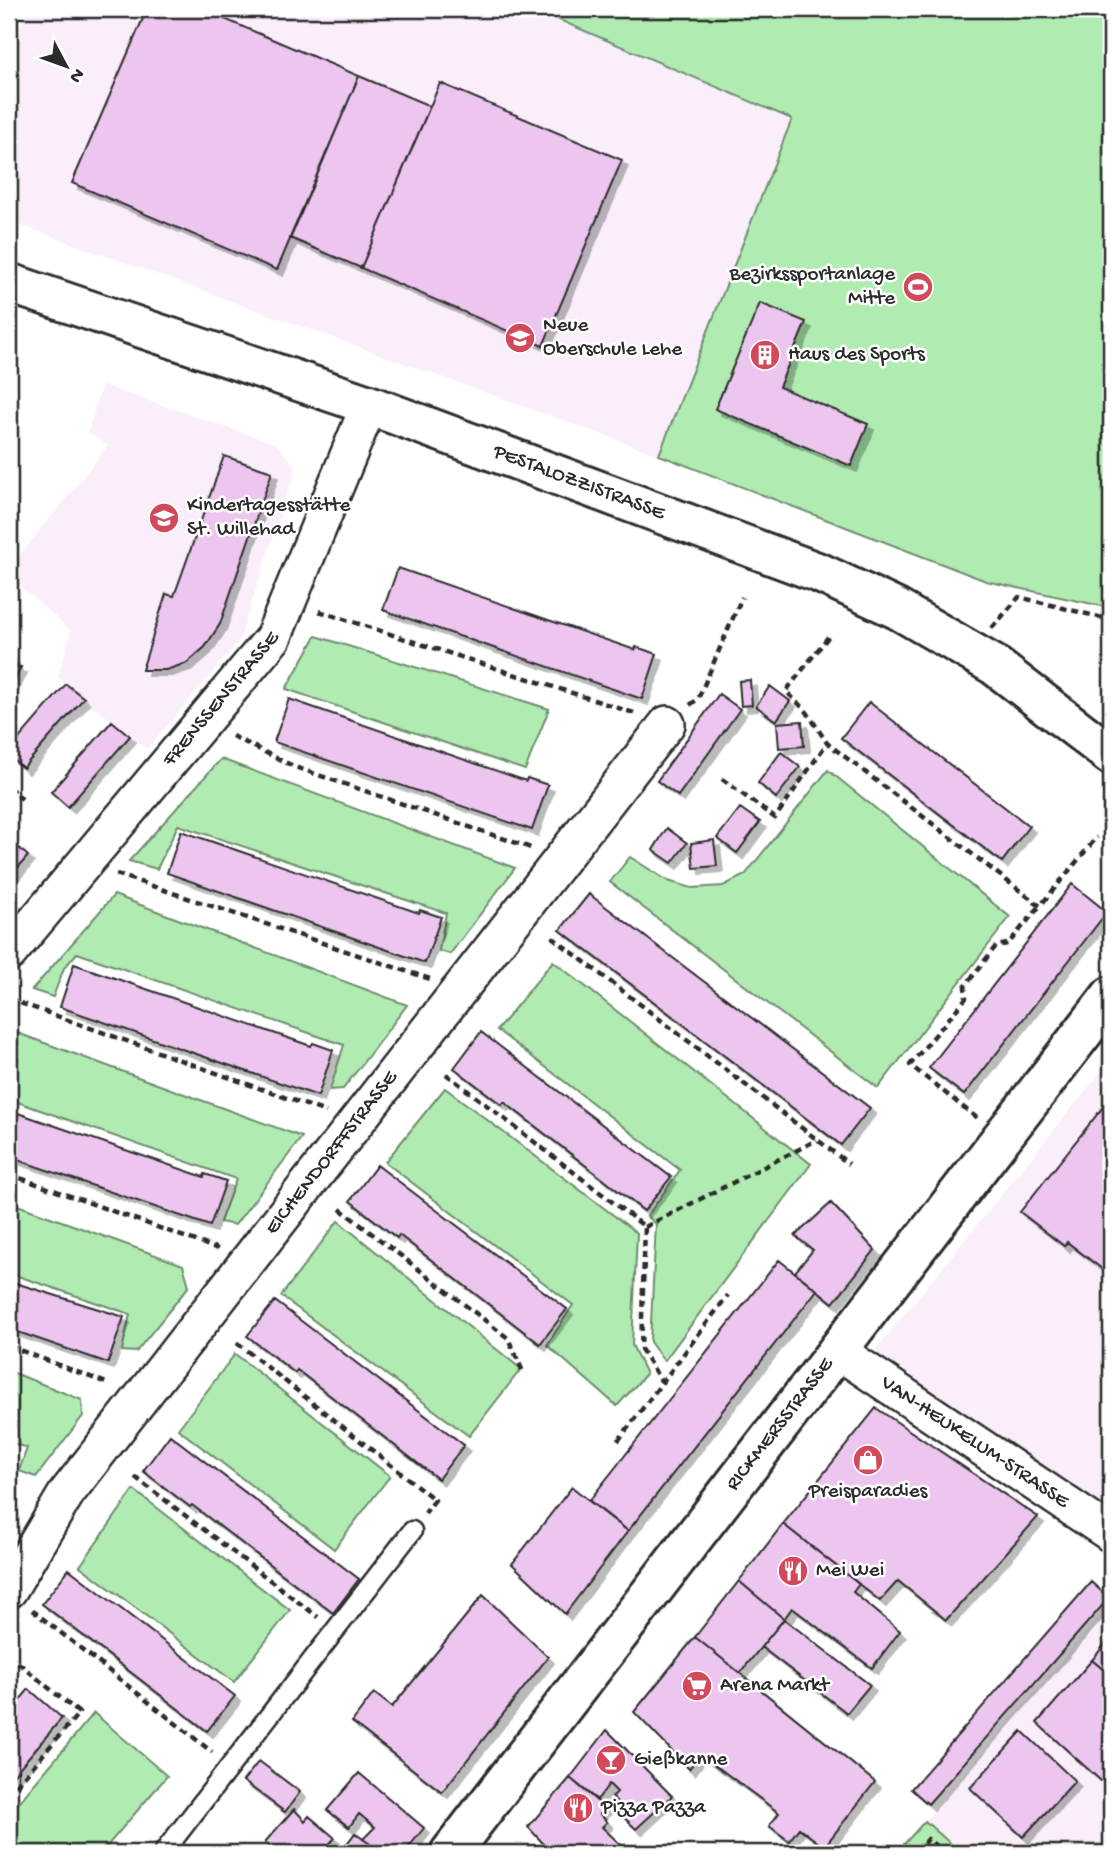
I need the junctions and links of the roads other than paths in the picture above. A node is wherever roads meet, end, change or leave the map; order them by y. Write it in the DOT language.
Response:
graph roads {
  1 [pos="9,284"];
  2 [pos="369,405"];
  3 [pos="667,724"];
  4 [pos="1111,755"];
  5 [pos="9,953"];
  6 [pos="1111,996"];
  7 [pos="839,1352"];
  8 [pos="412,1531"];
  9 [pos="1111,1534"];
  10 [pos="20,1599"];
  11 [pos="163,1853"];
  12 [pos="450,1853"];
  1 -- 2 [label="street, PESTALOZZISTRASSE"];
  2 -- 4 [label="street, PESTALOZZISTRASSE"];
  2 -- 5 [label="street, FRENSSENSTRASSE"];
  3 -- 10 [label="street, EICHENDORFFSTRASSE"];
  6 -- 7 [label="street, RICKMERSSTRASSE"];
  7 -- 9 [label="street, VAN-HEUKELUM-STRASSE"];
  7 -- 12 [label="street, RICKMERSSTRASSE"];
  8 -- 11 [label="lane"];
}
